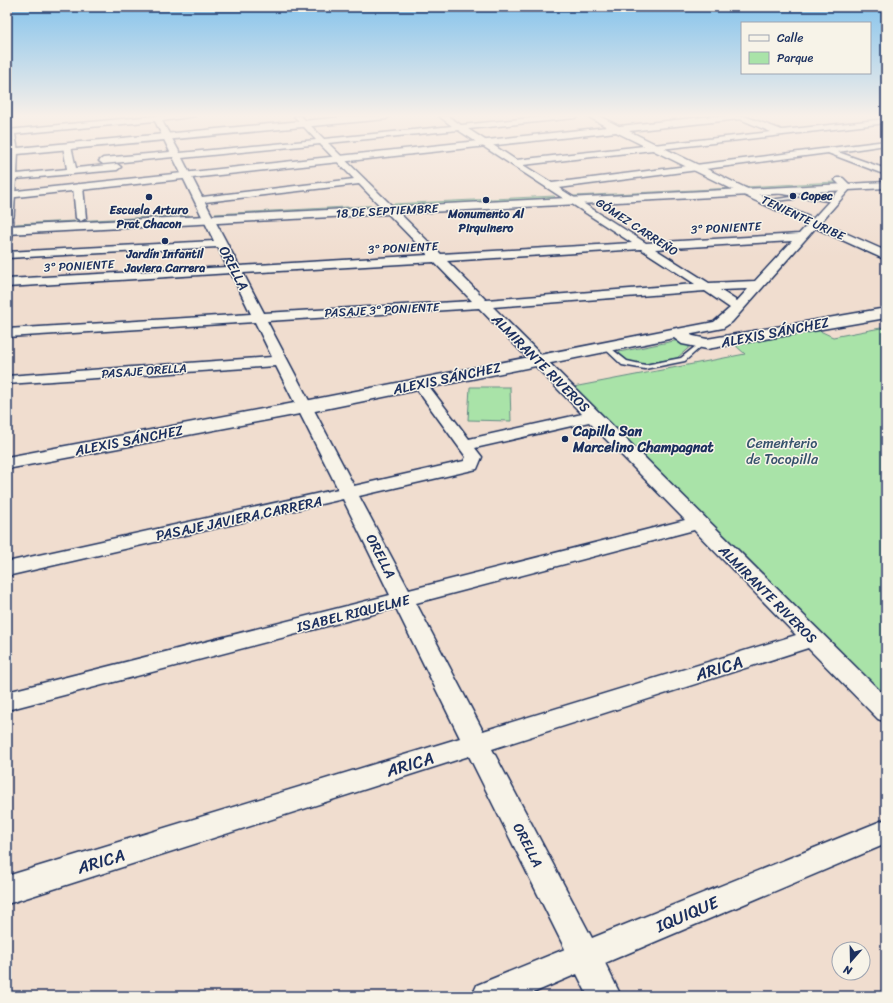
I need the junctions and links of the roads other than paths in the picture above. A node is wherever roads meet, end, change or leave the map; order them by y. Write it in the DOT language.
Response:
graph roads {
  1 [pos="10,163"];
  2 [pos="71,163"];
  3 [pos="87,163"];
  4 [pos="105,163"];
  5 [pos="118,163"];
  6 [pos="180,163"];
  7 [pos="305,163"];
  8 [pos="343,163"];
  9 [pos="515,163"];
  10 [pos="686,163"];
  11 [pos="729,163"];
  12 [pos="862,163"];
  13 [pos="886,163"];
  14 [pos="865,164"];
  15 [pos="72,167"];
  16 [pos="694,167"];
  17 [pos="96,169"];
  18 [pos="886,172"];
  19 [pos="10,174"];
  20 [pos="187,176"];
  21 [pos="886,178"];
  22 [pos="361,181"];
  23 [pos="122,183"];
  24 [pos="844,184"];
  25 [pos="100,185"];
  26 [pos="886,185"];
  27 [pos="550,186"];
  28 [pos="733,186"];
  29 [pos="78,187"];
  30 [pos="747,192"];
  31 [pos="804,193"];
  32 [pos="562,194"];
  33 [pos="8,195"];
  34 [pos="768,196"];
  35 [pos="574,201"];
  36 [pos="834,201"];
  37 [pos="386,207"];
  38 [pos="205,211"];
  39 [pos="81,218"];
  40 [pos="814,224"];
  41 [pos="7,229"];
  42 [pos="800,237"];
  43 [pos="221,244"];
  44 [pos="643,246"];
  45 [pos="7,255"];
  46 [pos="886,256"];
  47 [pos="438,259"];
  48 [pos="236,270"];
  49 [pos="7,283"];
  50 [pos="756,285"];
  51 [pos="706,287"];
  52 [pos="482,304"];
  53 [pos="738,307"];
  54 [pos="886,313"];
  55 [pos="259,317"];
  56 [pos="7,333"];
  57 [pos="677,334"];
  58 [pos="701,344"];
  59 [pos="606,347"];
  60 [pos="538,360"];
  61 [pos="282,361"];
  62 [pos="7,380"];
  63 [pos="420,384"];
  64 [pos="305,407"];
  65 [pos="593,416"];
  66 [pos="465,445"];
  67 [pos="7,463"];
  68 [pos="349,494"];
  69 [pos="698,523"];
  70 [pos="7,569"];
  71 [pos="404,600"];
  72 [pos="813,638"];
  73 [pos="7,701"];
  74 [pos="886,712"];
  75 [pos="476,743"];
  76 [pos="886,831"];
  77 [pos="7,890"];
  78 [pos="585,956"];
  79 [pos="488,996"];
  80 [pos="605,996"];
  1 -- 19 [label="street"];
  2 -- 15 [label="street"];
  3 -- 15 [label="street"];
  4 -- 17 [label="street"];
  5 -- 23 [label="street"];
  6 -- 20 [label="street, ORELLA"];
  7 -- 20 [label="street"];
  8 -- 22 [label="street, ALMIRANTE RIVEROS"];
  9 -- 27 [label="street, GÓMEZ CARREÑO"];
  10 -- 16 [label="street, TENIENTE URIBE"];
  11 -- 16 [label="street"];
  12 -- 14 [label="street"];
  13 -- 14 [label="street"];
  14 -- 18 [label="street"];
  15 -- 17 [label="street"];
  15 -- 19 [label="street"];
  16 -- 27 [label="street"];
  16 -- 28 [label="street, TENIENTE URIBE"];
  17 -- 25 [label="street"];
  19 -- 33 [label="street"];
  20 -- 23 [label="street"];
  20 -- 38 [label="street, ORELLA"];
  21 -- 24 [label="street, 18 DE SEPTIEMBRE"];
  22 -- 37 [label="street, ALMIRANTE RIVEROS"];
  22 -- 38 [label="street"];
  23 -- 25 [label="street"];
  24 -- 26 [label="street, 18 DE SEPTIEMBRE"];
  24 -- 28 [label="street, 18 DE SEPTIEMBRE"];
  24 -- 31 [label="street, 18 DE SEPTIEMBRE"];
  24 -- 36 [label="street"];
  25 -- 29 [label="street"];
  27 -- 32 [label="street, GÓMEZ CARREÑO"];
  28 -- 30 [label="street, TENIENTE URIBE"];
  28 -- 32 [label="street, 18 DE SEPTIEMBRE"];
  29 -- 33 [label="street"];
  29 -- 39 [label="street"];
  30 -- 34 [label="street, TENIENTE URIBE"];
  30 -- 35 [label="street, 18 DE SEPTIEMBRE"];
  31 -- 34 [label="street, 18 DE SEPTIEMBRE"];
  31 -- 36 [label="lane"];
  32 -- 35 [label="street, GÓMEZ CARREÑO"];
  32 -- 37 [label="street, 18 DE SEPTIEMBRE"];
  33 -- 41 [label="street"];
  34 -- 40 [label="street, TENIENTE URIBE"];
  35 -- 37 [label="street, 18 DE SEPTIEMBRE"];
  35 -- 44 [label="street, GÓMEZ CARREÑO"];
  36 -- 40 [label="street"];
  37 -- 38 [label="street, 18 DE SEPTIEMBRE"];
  37 -- 47 [label="street, ALMIRANTE RIVEROS"];
  38 -- 39 [label="street, 18 DE SEPTIEMBRE"];
  38 -- 41 [label="street, 18 DE SEPTIEMBRE"];
  38 -- 43 [label="street, ORELLA"];
  39 -- 41 [label="street, 18 DE SEPTIEMBRE"];
  40 -- 42 [label="street"];
  40 -- 46 [label="street, TENIENTE URIBE"];
  42 -- 44 [label="street, 3° PONIENTE"];
  42 -- 50 [label="street"];
  43 -- 45 [label="street"];
  43 -- 48 [label="street, ORELLA"];
  44 -- 47 [label="street, 3° PONIENTE"];
  44 -- 51 [label="street, GÓMEZ CARREÑO"];
  47 -- 48 [label="street, 3° PONIENTE"];
  47 -- 52 [label="street, ALMIRANTE RIVEROS"];
  48 -- 49 [label="street, 3° PONIENTE"];
  48 -- 55 [label="street, ORELLA"];
  50 -- 51 [label="street, PASAJE 3° PONIENTE"];
  50 -- 53 [label="street"];
  51 -- 52 [label="street, PASAJE 3° PONIENTE"];
  51 -- 53 [label="street, GÓMEZ CARREÑO"];
  52 -- 55 [label="street, PASAJE 3° PONIENTE"];
  52 -- 60 [label="street, ALMIRANTE RIVEROS"];
  53 -- 57 [label="street"];
  54 -- 58 [label="street, ALEXIS SÁNCHEZ"];
  55 -- 56 [label="street, PASAJE 3° PONIENTE"];
  55 -- 61 [label="street, ORELLA"];
  57 -- 58 [label="street, ALEXIS SÁNCHEZ"];
  57 -- 59 [label="street, ALEXIS SÁNCHEZ"];
  58 -- 59 [label="lane"];
  59 -- 60 [label="street, ALEXIS SÁNCHEZ"];
  60 -- 63 [label="street, ALEXIS SÁNCHEZ"];
  60 -- 65 [label="street, ALMIRANTE RIVEROS"];
  61 -- 62 [label="street, PASAJE ORELLA"];
  61 -- 64 [label="street, ORELLA"];
  63 -- 64 [label="street, ALEXIS SÁNCHEZ"];
  63 -- 66 [label="street"];
  64 -- 67 [label="street, ALEXIS SÁNCHEZ"];
  64 -- 68 [label="street, ORELLA"];
  65 -- 66 [label="street"];
  65 -- 69 [label="street, ALMIRANTE RIVEROS"];
  66 -- 68 [label="street, PASAJE JAVIERA CARRERA"];
  68 -- 70 [label="street, PASAJE JAVIERA CARRERA"];
  68 -- 71 [label="street, ORELLA"];
  69 -- 71 [label="street, ISABEL RIQUELME"];
  69 -- 72 [label="street, ALMIRANTE RIVEROS"];
  71 -- 73 [label="street, ISABEL RIQUELME"];
  71 -- 75 [label="street, ORELLA"];
  72 -- 74 [label="street, ALMIRANTE RIVEROS"];
  72 -- 75 [label="street, ARICA"];
  75 -- 77 [label="street, ARICA"];
  75 -- 78 [label="street, ORELLA"];
  76 -- 78 [label="street, IQUIQUE"];
  78 -- 79 [label="street, IQUIQUE"];
  78 -- 80 [label="street, ORELLA"];
}
